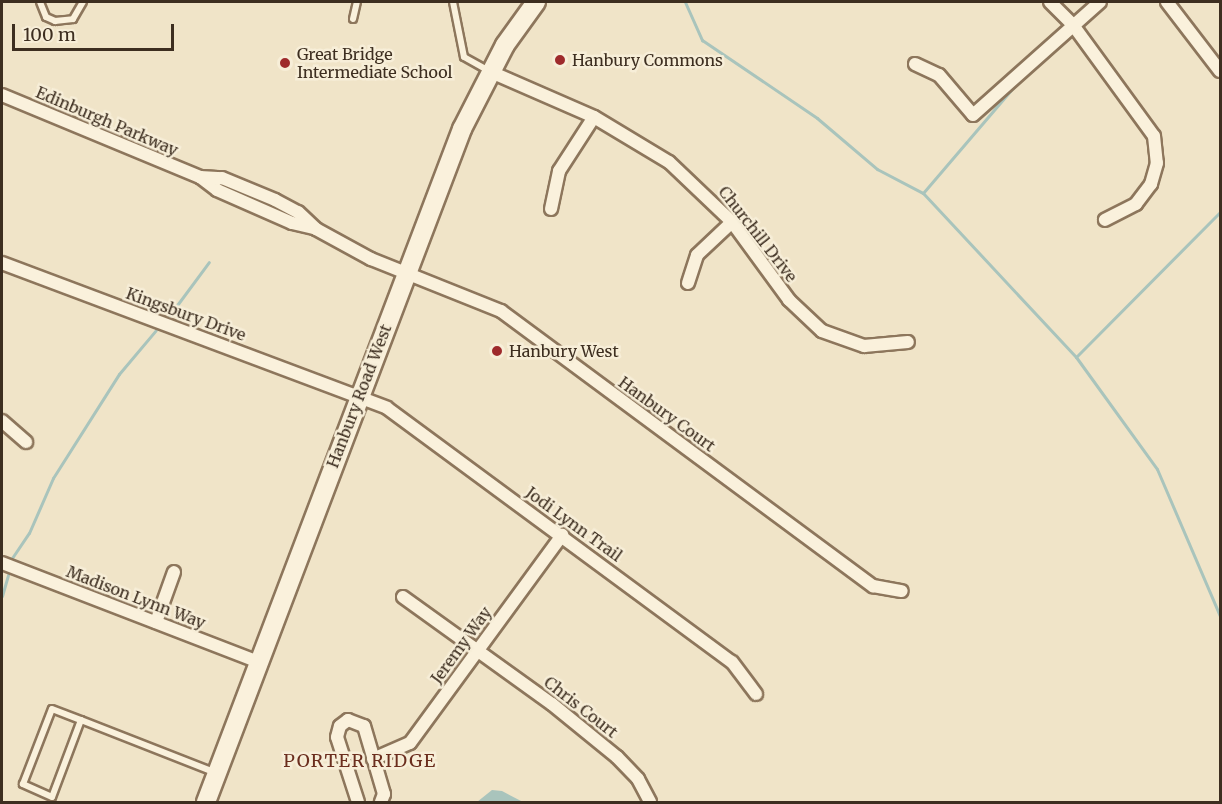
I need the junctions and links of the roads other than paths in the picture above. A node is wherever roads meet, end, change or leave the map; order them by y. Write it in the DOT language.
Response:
graph roads {
  1 [pos="40,2"];
  2 [pos="83,2"];
  3 [pos="357,2"];
  4 [pos="453,2"];
  5 [pos="536,2"];
  6 [pos="1050,2"];
  7 [pos="1100,2"];
  8 [pos="1167,2"];
  9 [pos="353,19"];
  10 [pos="1073,25"];
  11 [pos="915,63"];
  12 [pos="1221,71"];
  13 [pos="491,72"];
  14 [pos="2,95"];
  15 [pos="594,117"];
  16 [pos="551,208"];
  17 [pos="1106,220"];
  18 [pos="732,222"];
  19 [pos="2,263"];
  20 [pos="406,274"];
  21 [pos="688,283"];
  22 [pos="908,342"];
  23 [pos="359,395"];
  24 [pos="2,421"];
  25 [pos="26,442"];
  26 [pos="562,535"];
  27 [pos="2,563"];
  28 [pos="174,572"];
  29 [pos="902,591"];
  30 [pos="403,597"];
  31 [pos="156,622"];
  32 [pos="476,652"];
  33 [pos="259,662"];
  34 [pos="756,694"];
  35 [pos="81,720"];
  36 [pos="374,759"];
  37 [pos="217,773"];
  38 [pos="208,801"];
  39 [pos="358,802"];
  40 [pos="381,802"];
  41 [pos="650,802"];
  1 -- 2 [label="lane"];
  3 -- 9 [label="lane"];
  4 -- 13 [label="lane"];
  5 -- 13 [label="main road, Hanbury Road West"];
  6 -- 10 [label="street"];
  7 -- 10 [label="street"];
  8 -- 12 [label="street"];
  10 -- 11 [label="street"];
  10 -- 17 [label="street"];
  13 -- 15 [label="street, Churchill Drive"];
  13 -- 20 [label="main road, Hanbury Road West"];
  14 -- 20 [label="street, Edinburgh Parkway"];
  15 -- 16 [label="street"];
  15 -- 18 [label="street, Churchill Drive"];
  18 -- 21 [label="street"];
  18 -- 22 [label="street, Churchill Drive"];
  19 -- 23 [label="street, Kingsbury Drive"];
  20 -- 23 [label="main road, Hanbury Road West"];
  20 -- 29 [label="street, Hanbury Court"];
  23 -- 26 [label="street, Jodi Lynn Trail"];
  23 -- 33 [label="main road, Hanbury Road West"];
  24 -- 25 [label="street"];
  26 -- 32 [label="street, Jeremy Way"];
  26 -- 34 [label="street, Jodi Lynn Trail"];
  27 -- 31 [label="street, Madison Lynn Way"];
  28 -- 31 [label="street"];
  30 -- 32 [label="street, Chris Court"];
  31 -- 33 [label="street, Madison Lynn Way"];
  32 -- 36 [label="street, Jeremy Way"];
  32 -- 41 [label="street, Chris Court"];
  33 -- 37 [label="main road, Hanbury Road West"];
  35 -- 35 [label="lane"];
  35 -- 37 [label="lane"];
  36 -- 39 [label="street"];
  36 -- 40 [label="street"];
  37 -- 38 [label="main road, Hanbury Road West"];
}
